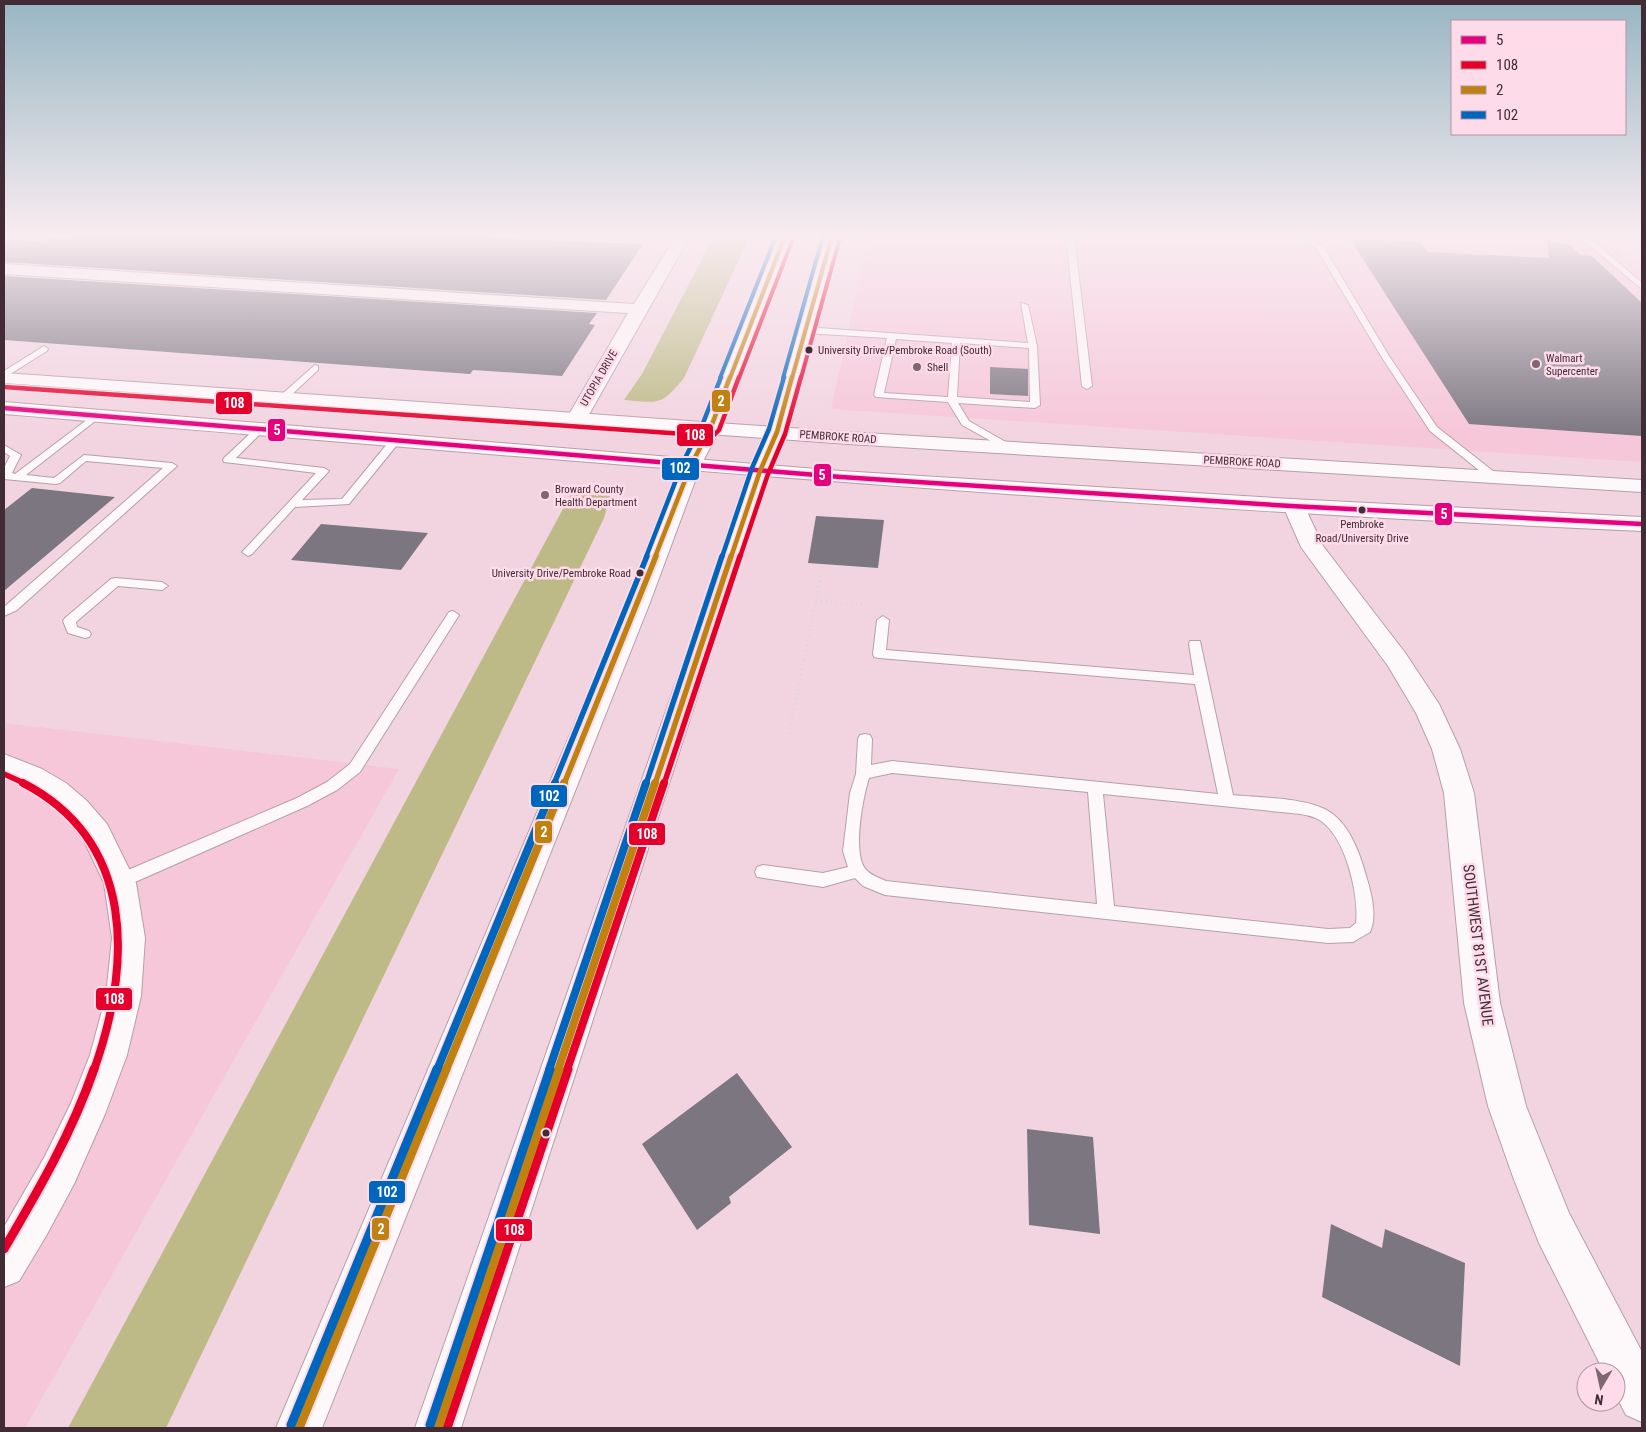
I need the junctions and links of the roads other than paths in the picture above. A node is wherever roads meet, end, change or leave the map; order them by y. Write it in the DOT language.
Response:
graph roads {
  1 [pos="543,303"];
  2 [pos="643,303"];
  3 [pos="759,303"];
  4 [pos="813,303"];
  5 [pos="1078,303"];
  6 [pos="1353,303"];
  7 [pos="1024,305"];
  8 [pos="639,309"];
  9 [pos="805,330"];
  10 [pos="892,336"];
  11 [pos="956,341"];
  12 [pos="1034,346"];
  13 [pos="44,349"];
  14 [pos="315,368"];
  15 [pos="4,376"];
  16 [pos="1087,386"];
  17 [pos="284,397"];
  18 [pos="952,401"];
  19 [pos="4,408"];
  20 [pos="96,416"];
  21 [pos="577,418"];
  22 [pos="711,427"];
  23 [pos="260,429"];
  24 [pos="777,432"];
  25 [pos="396,440"];
  26 [pos="1007,447"];
  27 [pos="4,448"];
  28 [pos="691,465"];
  29 [pos="760,471"];
  30 [pos="1494,476"];
  31 [pos="17,477"];
  32 [pos="1642,486"];
  33 [pos="292,504"];
  34 [pos="1294,506"];
  35 [pos="1642,524"];
  36 [pos="248,552"];
  37 [pos="162,586"];
  38 [pos="4,612"];
  39 [pos="453,615"];
  40 [pos="883,620"];
  41 [pos="85,634"];
  42 [pos="1195,644"];
  43 [pos="1201,680"];
  44 [pos="865,739"];
  45 [pos="4,765"];
  46 [pos="863,774"];
  47 [pos="1095,788"];
  48 [pos="1226,801"];
  49 [pos="857,871"];
  50 [pos="763,872"];
  51 [pos="120,882"];
  52 [pos="1106,911"];
  53 [pos="4,1266"];
  54 [pos="1642,1399"];
  55 [pos="299,1428"];
  56 [pos="438,1428"];
  1 -- 8 [label="main road"];
  2 -- 8 [label="main road, UTOPIA DRIVE"];
  3 -- 22 [label="main road"];
  4 -- 9 [label="main road"];
  5 -- 16 [label="lane"];
  6 -- 30 [label="lane"];
  7 -- 12 [label="lane"];
  8 -- 21 [label="main road, UTOPIA DRIVE"];
  9 -- 10 [label="lane"];
  9 -- 24 [label="main road"];
  10 -- 11 [label="lane"];
  10 -- 18 [label="lane"];
  11 -- 12 [label="lane"];
  11 -- 18 [label="lane"];
  12 -- 18 [label="lane"];
  13 -- 15 [label="lane"];
  14 -- 17 [label="lane"];
  15 -- 17 [label="main road, PEMBROKE ROAD"];
  17 -- 21 [label="main road, PEMBROKE ROAD"];
  18 -- 26 [label="lane"];
  19 -- 20 [label="main road"];
  20 -- 23 [label="main road"];
  20 -- 31 [label="lane"];
  21 -- 22 [label="main road, PEMBROKE ROAD"];
  22 -- 24 [label="main road, PEMBROKE ROAD"];
  22 -- 28 [label="main road"];
  23 -- 25 [label="main road"];
  23 -- 33 [label="lane"];
  24 -- 26 [label="main road, PEMBROKE ROAD"];
  24 -- 29 [label="main road"];
  25 -- 28 [label="main road"];
  25 -- 33 [label="lane"];
  26 -- 30 [label="main road, PEMBROKE ROAD"];
  27 -- 31 [label="lane"];
  28 -- 29 [label="main road"];
  28 -- 55 [label="main road"];
  29 -- 34 [label="main road"];
  29 -- 56 [label="main road"];
  30 -- 32 [label="main road, PEMBROKE ROAD"];
  31 -- 38 [label="lane"];
  33 -- 36 [label="lane"];
  34 -- 35 [label="main road"];
  34 -- 54 [label="main road, SOUTHWEST 81ST AVENUE"];
  37 -- 41 [label="lane"];
  39 -- 51 [label="lane"];
  40 -- 43 [label="lane"];
  42 -- 43 [label="lane"];
  43 -- 48 [label="lane"];
  44 -- 46 [label="lane"];
  45 -- 51 [label="main road"];
  46 -- 47 [label="lane"];
  46 -- 49 [label="lane"];
  47 -- 48 [label="lane"];
  47 -- 52 [label="lane"];
  48 -- 52 [label="lane"];
  49 -- 50 [label="lane"];
  49 -- 52 [label="lane"];
  51 -- 53 [label="main road"];
}
